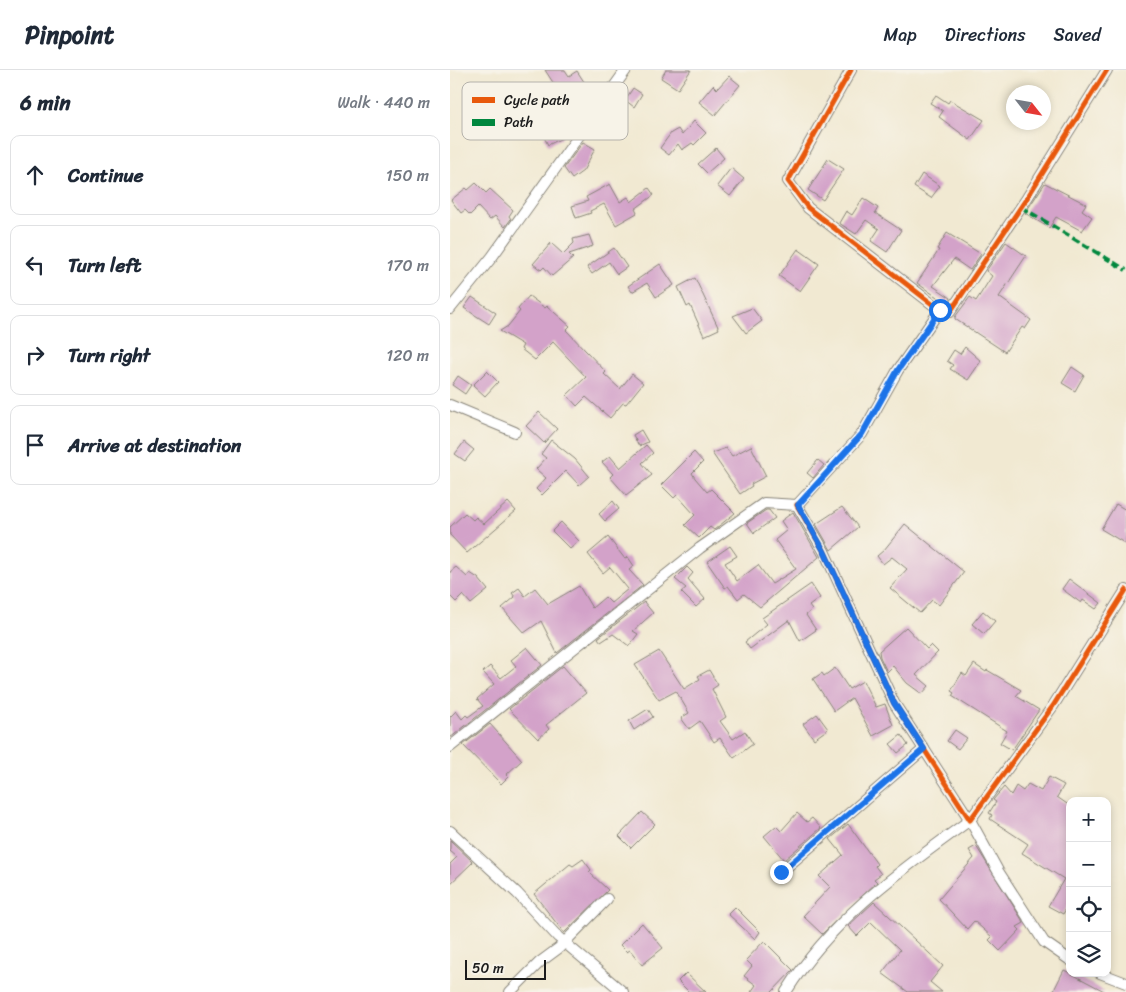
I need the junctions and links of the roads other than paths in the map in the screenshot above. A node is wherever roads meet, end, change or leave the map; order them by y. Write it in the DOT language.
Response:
graph roads {
  1 [pos="626,70"];
  2 [pos="851,70"];
  3 [pos="1107,70"];
  4 [pos="617,82"];
  5 [pos="576,140"];
  6 [pos="450,309"];
  7 [pos="940,310"];
  8 [pos="450,405"];
  9 [pos="515,432"];
  10 [pos="798,505"];
  11 [pos="1126,590"];
  12 [pos="450,748"];
  13 [pos="924,749"];
  14 [pos="970,820"];
  15 [pos="450,831"];
  16 [pos="781,872"];
  17 [pos="607,900"];
  18 [pos="564,943"];
  19 [pos="1066,957"];
  20 [pos="1110,977"];
  21 [pos="1126,983"];
  22 [pos="510,992"];
  23 [pos="622,992"];
  24 [pos="786,992"];
  1 -- 4 [label="street"];
  2 -- 7 [label="street"];
  3 -- 7 [label="street"];
  5 -- 6 [label="street"];
  7 -- 10 [label="street"];
  8 -- 9 [label="street"];
  10 -- 12 [label="street"];
  10 -- 13 [label="street"];
  11 -- 14 [label="street"];
  13 -- 14 [label="street"];
  13 -- 16 [label="street"];
  14 -- 19 [label="street"];
  14 -- 24 [label="street"];
  15 -- 18 [label="street"];
  17 -- 18 [label="street"];
  18 -- 22 [label="street"];
  18 -- 23 [label="street"];
  20 -- 21 [label="street"];
}
